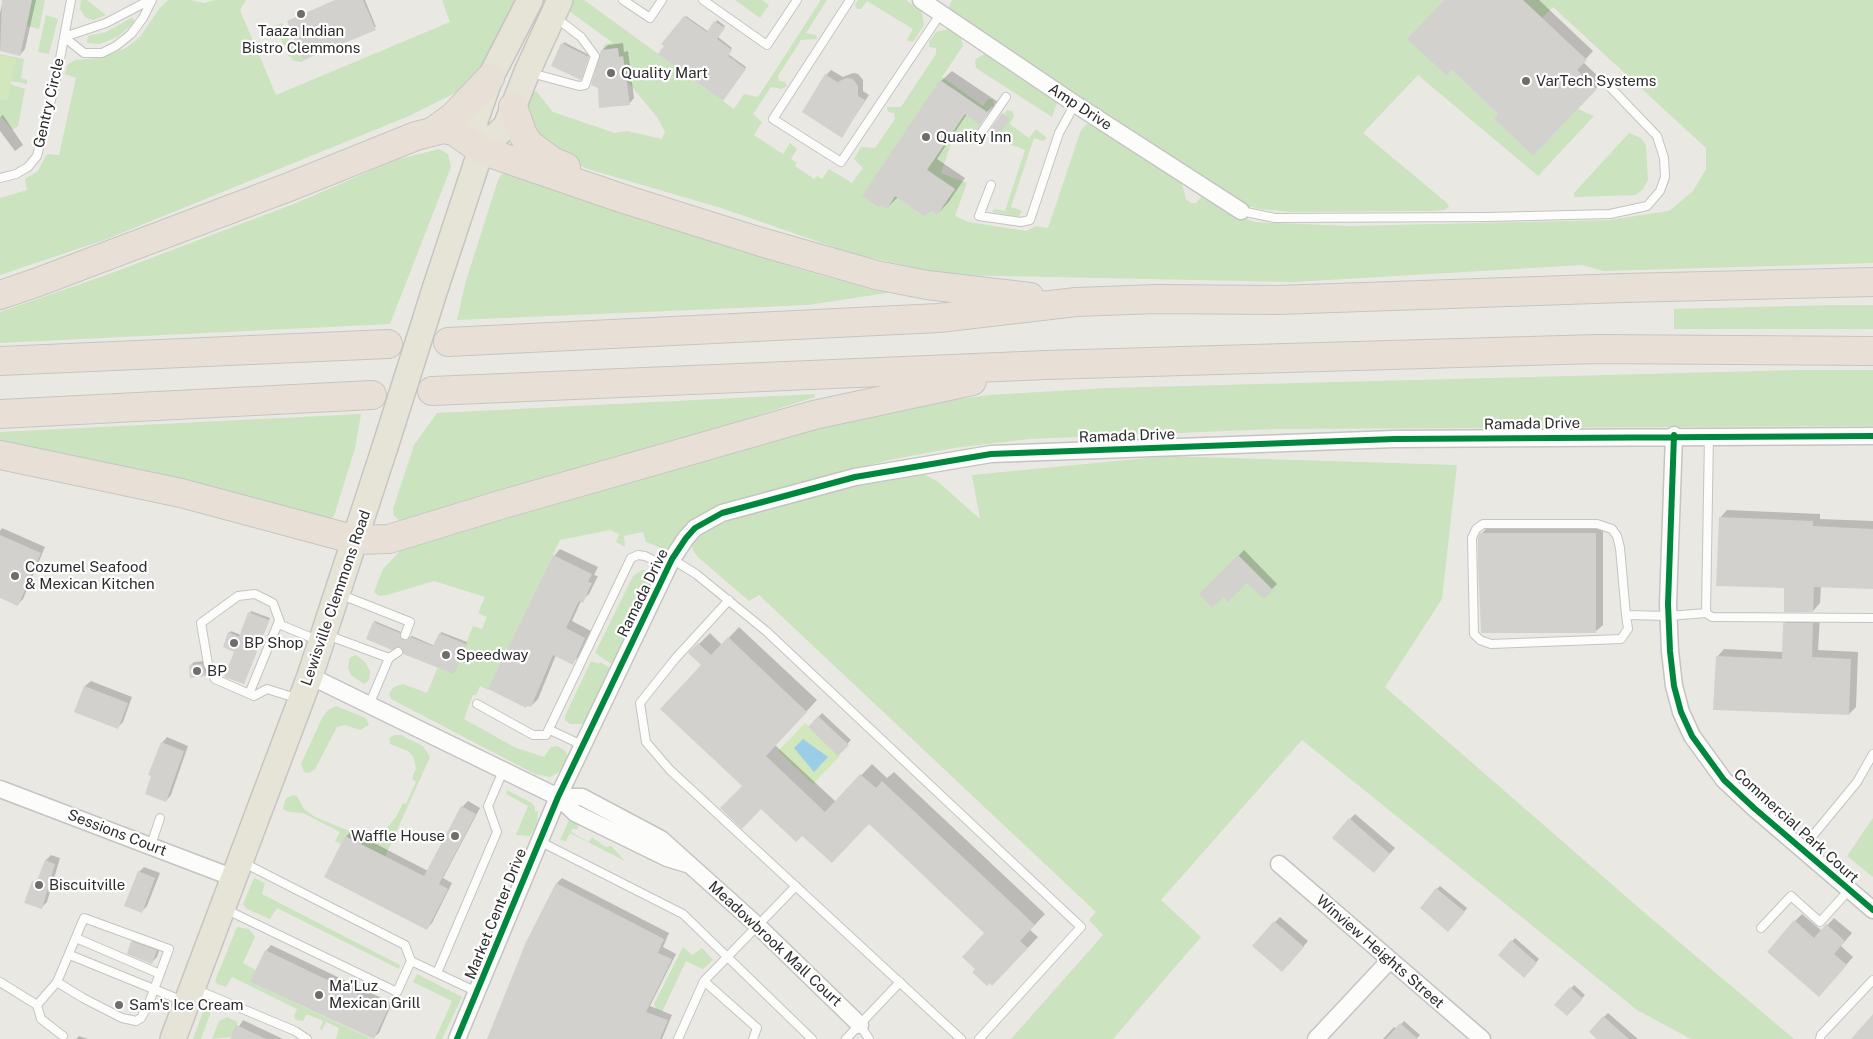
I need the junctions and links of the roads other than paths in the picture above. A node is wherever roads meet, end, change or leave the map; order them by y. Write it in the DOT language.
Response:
graph roads {
  1 [pos="71,0"];
  2 [pos="151,0"];
  3 [pos="530,0"];
  4 [pos="623,0"];
  5 [pos="662,0"];
  6 [pos="703,0"];
  7 [pos="797,0"];
  8 [pos="850,0"];
  9 [pos="925,1"];
  10 [pos="556,7"];
  11 [pos="941,13"];
  12 [pos="64,37"];
  13 [pos="527,72"];
  14 [pos="490,78"];
  15 [pos="1610,87"];
  16 [pos="1006,97"];
  17 [pos="1075,104"];
  18 [pos="513,107"];
  19 [pos="432,132"];
  20 [pos="977,139"];
  21 [pos="481,150"];
  22 [pos="0,178"];
  23 [pos="991,185"];
  24 [pos="624,199"];
  25 [pos="1241,211"];
  26 [pos="1873,282"];
  27 [pos="0,295"];
  28 [pos="1076,302"];
  29 [pos="448,342"];
  30 [pos="388,344"];
  31 [pos="1873,351"];
  32 [pos="0,361"];
  33 [pos="1046,366"];
  34 [pos="432,391"];
  35 [pos="372,395"];
  36 [pos="0,414"];
  37 [pos="1674,435"];
  38 [pos="1709,435"];
  39 [pos="1873,436"];
  40 [pos="0,455"];
  41 [pos="356,540"];
  42 [pos="670,563"];
  43 [pos="337,594"];
  44 [pos="729,600"];
  45 [pos="1706,610"];
  46 [pos="1626,615"];
  47 [pos="1669,616"];
  48 [pos="1873,618"];
  49 [pos="279,621"];
  50 [pos="405,635"];
  51 [pos="323,638"];
  52 [pos="398,652"];
  53 [pos="388,658"];
  54 [pos="310,676"];
  55 [pos="249,694"];
  56 [pos="301,700"];
  57 [pos="477,704"];
  58 [pos="369,705"];
  59 [pos="550,730"];
  60 [pos="584,746"];
  61 [pos="1873,754"];
  62 [pos="503,771"];
  63 [pos="0,789"];
  64 [pos="558,797"];
  65 [pos="160,818"];
  66 [pos="539,841"];
  67 [pos="151,845"];
  68 [pos="1801,850"];
  69 [pos="1279,864"];
  70 [pos="237,870"];
  71 [pos="796,886"];
  72 [pos="1848,890"];
  73 [pos="223,908"];
  74 [pos="1873,910"];
  75 [pos="758,926"];
  76 [pos="1761,928"];
  77 [pos="76,938"];
  78 [pos="70,955"];
  79 [pos="728,956"];
  80 [pos="1390,960"];
  81 [pos="411,961"];
  82 [pos="438,973"];
  83 [pos="160,974"];
  84 [pos="704,981"];
  85 [pos="1873,981"];
  86 [pos="0,982"];
  87 [pos="57,982"];
  88 [pos="900,982"];
  89 [pos="154,990"];
  90 [pos="477,992"];
  91 [pos="190,995"];
  92 [pos="37,1005"];
  93 [pos="860,1024"];
  94 [pos="63,1036"];
  95 [pos="174,1039"];
  96 [pos="307,1039"];
  97 [pos="457,1039"];
  98 [pos="678,1039"];
  99 [pos="753,1039"];
  100 [pos="812,1039"];
  101 [pos="846,1039"];
  102 [pos="869,1039"];
  103 [pos="961,1039"];
  104 [pos="978,1039"];
  105 [pos="1316,1039"];
  106 [pos="1482,1039"];
  107 [pos="1820,1039"];
  1 -- 12 [label="lane, Gentry Circle"];
  2 -- 12 [label="lane, Gentry Circle"];
  2 -- 12 [label="lane, Gentry Circle"];
  3 -- 14 [label="main road"];
  4 -- 5 [label="lane"];
  6 -- 7 [label="lane"];
  8 -- 11 [label="lane"];
  9 -- 11 [label="street, Amp Drive"];
  10 -- 13 [label="main road, Lewisville Clemmons Road"];
  10 -- 13 [label="lane"];
  11 -- 17 [label="street, Amp Drive"];
  12 -- 22 [label="lane, Gentry Circle"];
  13 -- 18 [label="main road, Lewisville Clemmons Road"];
  14 -- 19 [label="highway"];
  14 -- 21 [label="main road"];
  15 -- 25 [label="lane"];
  16 -- 20 [label="lane"];
  17 -- 23 [label="lane"];
  17 -- 25 [label="street, Amp Drive"];
  18 -- 21 [label="main road, Lewisville Clemmons Road"];
  18 -- 24 [label="highway"];
  19 -- 21 [label="highway"];
  19 -- 27 [label="highway"];
  21 -- 24 [label="highway"];
  21 -- 41 [label="main road, Lewisville Clemmons Road, bridge"];
  24 -- 28 [label="highway"];
  26 -- 28 [label="highway"];
  28 -- 29 [label="highway"];
  30 -- 32 [label="highway"];
  31 -- 33 [label="highway"];
  33 -- 34 [label="highway"];
  33 -- 41 [label="highway"];
  35 -- 36 [label="highway"];
  37 -- 38 [label="street, Ramada Drive"];
  37 -- 42 [label="street, Ramada Drive"];
  37 -- 47 [label="street, Commercial Park Court"];
  38 -- 39 [label="street, Ramada Drive"];
  38 -- 45 [label="lane"];
  40 -- 41 [label="highway"];
  41 -- 43 [label="main road, Lewisville Clemmons Road"];
  42 -- 44 [label="lane"];
  42 -- 59 [label="lane"];
  42 -- 60 [label="street, Ramada Drive"];
  43 -- 50 [label="lane"];
  43 -- 51 [label="main road, Lewisville Clemmons Road"];
  44 -- 71 [label="lane"];
  44 -- 104 [label="lane"];
  45 -- 47 [label="lane"];
  45 -- 48 [label="lane"];
  46 -- 46 [label="lane"];
  46 -- 47 [label="lane"];
  47 -- 68 [label="street, Commercial Park Court"];
  49 -- 51 [label="lane"];
  49 -- 55 [label="lane"];
  49 -- 55 [label="lane"];
  51 -- 53 [label="lane"];
  51 -- 54 [label="main road, Lewisville Clemmons Road"];
  52 -- 53 [label="lane"];
  53 -- 58 [label="lane"];
  54 -- 56 [label="main road, Lewisville Clemmons Road"];
  54 -- 58 [label="street"];
  55 -- 56 [label="lane"];
  56 -- 70 [label="main road, Lewisville Clemmons Road"];
  57 -- 59 [label="lane"];
  58 -- 62 [label="street"];
  59 -- 60 [label="lane"];
  60 -- 64 [label="street, Ramada Drive"];
  61 -- 68 [label="lane"];
  62 -- 64 [label="street"];
  62 -- 82 [label="lane"];
  63 -- 67 [label="street, Sessions Court"];
  64 -- 66 [label="street, Market Center Drive"];
  64 -- 75 [label="street, Meadowbrook Mall Court"];
  65 -- 67 [label="lane"];
  66 -- 79 [label="lane"];
  66 -- 90 [label="street, Market Center Drive"];
  67 -- 70 [label="street, Sessions Court"];
  68 -- 72 [label="street, Commercial Park Court"];
  69 -- 80 [label="street, Winview Heights Street"];
  70 -- 73 [label="main road, Lewisville Clemmons Road"];
  70 -- 81 [label="lane"];
  71 -- 75 [label="lane"];
  71 -- 88 [label="lane"];
  72 -- 74 [label="street, Commercial Park Court"];
  72 -- 76 [label="lane"];
  73 -- 81 [label="lane"];
  73 -- 91 [label="main road, Lewisville Clemmons Road"];
  75 -- 79 [label="lane"];
  75 -- 93 [label="street, Meadowbrook Mall Court"];
  77 -- 78 [label="lane"];
  77 -- 83 [label="lane"];
  77 -- 83 [label="lane"];
  78 -- 87 [label="lane"];
  78 -- 89 [label="lane"];
  79 -- 84 [label="lane"];
  79 -- 100 [label="lane"];
  80 -- 105 [label="street"];
  80 -- 106 [label="street, Winview Heights Street"];
  81 -- 82 [label="lane"];
  82 -- 90 [label="lane"];
  83 -- 89 [label="lane"];
  84 -- 98 [label="lane"];
  84 -- 99 [label="lane"];
  85 -- 107 [label="lane"];
  86 -- 92 [label="lane"];
  87 -- 89 [label="lane"];
  87 -- 92 [label="lane"];
  88 -- 93 [label="lane"];
  88 -- 103 [label="lane"];
  89 -- 91 [label="lane"];
  90 -- 97 [label="street, Market Center Drive"];
  91 -- 95 [label="main road, Lewisville Clemmons Road"];
  91 -- 96 [label="lane"];
  92 -- 94 [label="lane"];
  93 -- 101 [label="lane"];
  93 -- 102 [label="lane"];
}
